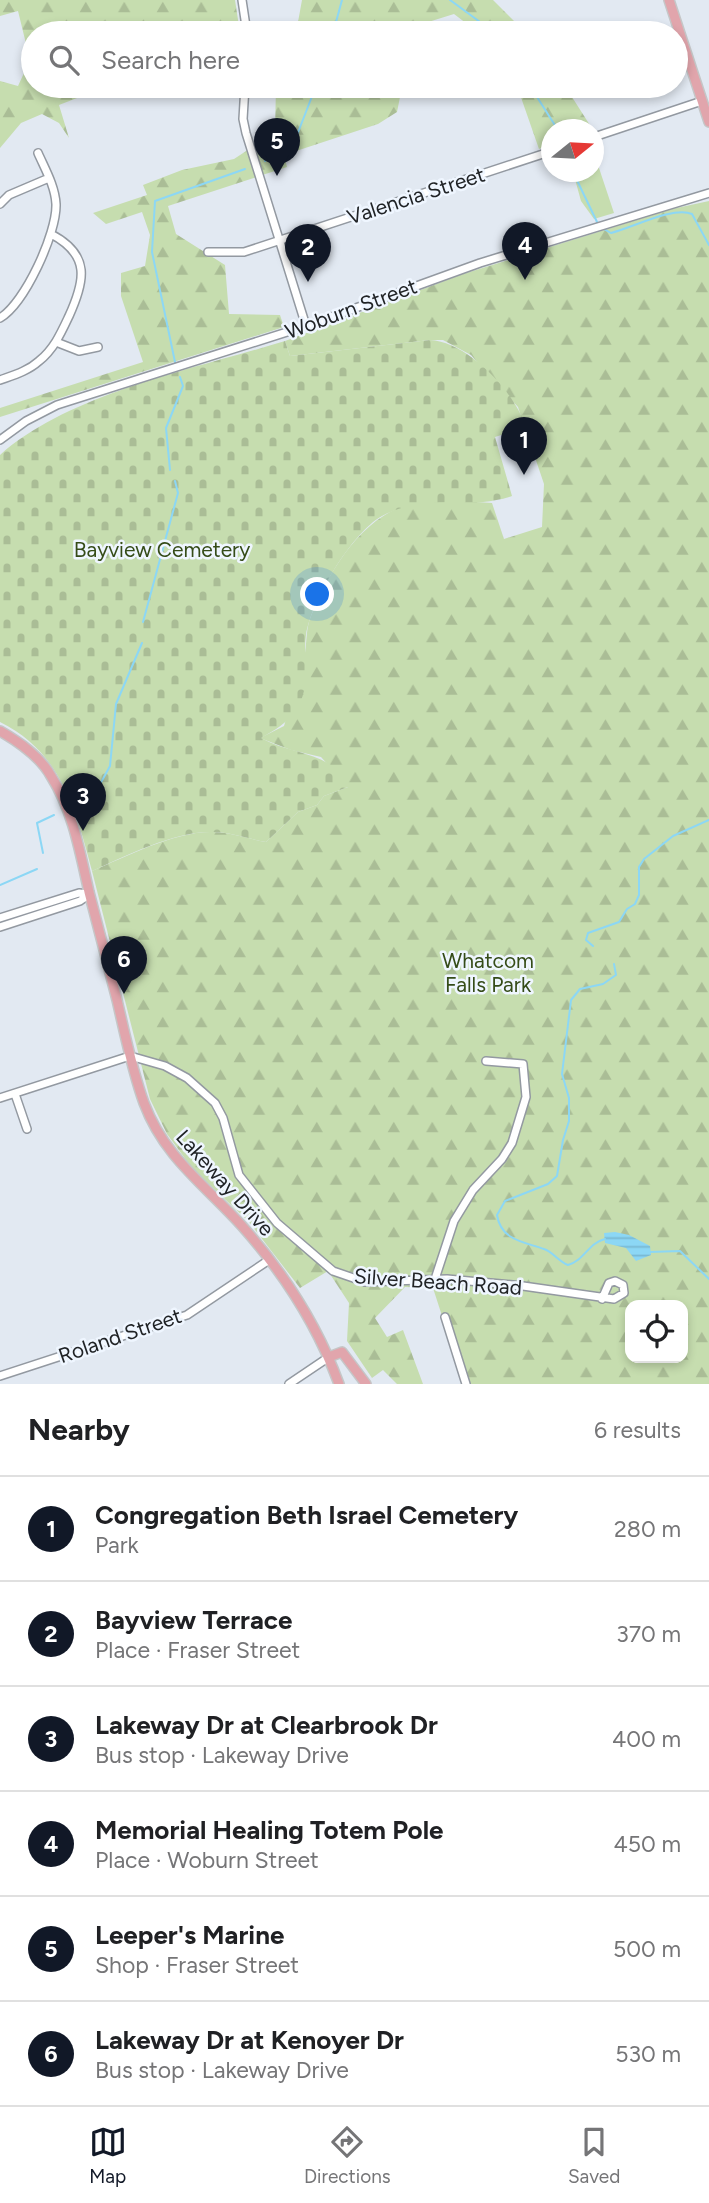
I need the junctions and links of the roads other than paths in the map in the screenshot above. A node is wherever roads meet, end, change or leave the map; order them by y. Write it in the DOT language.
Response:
graph roads {
  1 [pos="242,0"];
  2 [pos="669,0"];
  3 [pos="245,21"];
  4 [pos="676,21"];
  5 [pos="688,59"];
  6 [pos="244,98"];
  7 [pos="702,102"];
  8 [pos="709,121"];
  9 [pos="604,133"];
  10 [pos="38,153"];
  11 [pos="541,154"];
  12 [pos="49,178"];
  13 [pos="709,193"];
  14 [pos="0,204"];
  15 [pos="51,234"];
  16 [pos="280,241"];
  17 [pos="208,252"];
  18 [pos="0,317"];
  19 [pos="306,326"];
  20 [pos="56,342"];
  21 [pos="98,347"];
  22 [pos="0,380"];
  23 [pos="0,440"];
  24 [pos="0,731"];
  25 [pos="90,894"];
  26 [pos="0,918"];
  27 [pos="0,927"];
  28 [pos="130,1056"];
  29 [pos="486,1061"];
  30 [pos="15,1094"];
  31 [pos="0,1098"];
  32 [pos="27,1129"];
  33 [pos="268,1260"];
  34 [pos="435,1279"];
  35 [pos="602,1299"];
  36 [pos="445,1317"];
  37 [pos="329,1357"];
  38 [pos="0,1376"];
  39 [pos="289,1384"];
  40 [pos="339,1384"];
  41 [pos="366,1384"];
  42 [pos="466,1384"];
  1 -- 3 [label="street"];
  2 -- 4 [label="main road"];
  5 -- 7 [label="main road"];
  6 -- 16 [label="street"];
  7 -- 8 [label="main road"];
  7 -- 9 [label="street"];
  10 -- 12 [label="street"];
  11 -- 16 [label="street, Valencia Street"];
  12 -- 14 [label="street"];
  12 -- 15 [label="street"];
  13 -- 19 [label="street, Woburn Street"];
  15 -- 18 [label="street"];
  15 -- 20 [label="street"];
  16 -- 17 [label="street, Valencia Street"];
  16 -- 19 [label="street"];
  19 -- 23 [label="street, Woburn Street"];
  20 -- 21 [label="street"];
  20 -- 22 [label="street"];
  24 -- 25 [label="main road, Lakeway Drive"];
  25 -- 26 [label="street"];
  25 -- 27 [label="street"];
  25 -- 28 [label="main road, Lakeway Drive"];
  28 -- 30 [label="street"];
  28 -- 33 [label="main road, Lakeway Drive"];
  28 -- 34 [label="street, Silver Beach Road"];
  29 -- 34 [label="street"];
  30 -- 31 [label="street"];
  30 -- 32 [label="street"];
  33 -- 37 [label="main road, Lakeway Drive"];
  33 -- 38 [label="street, Roland Street"];
  34 -- 35 [label="street, Silver Beach Road"];
  36 -- 42 [label="street"];
  37 -- 39 [label="street"];
  37 -- 40 [label="main road, Lakeway Drive"];
  37 -- 41 [label="main road"];
}
